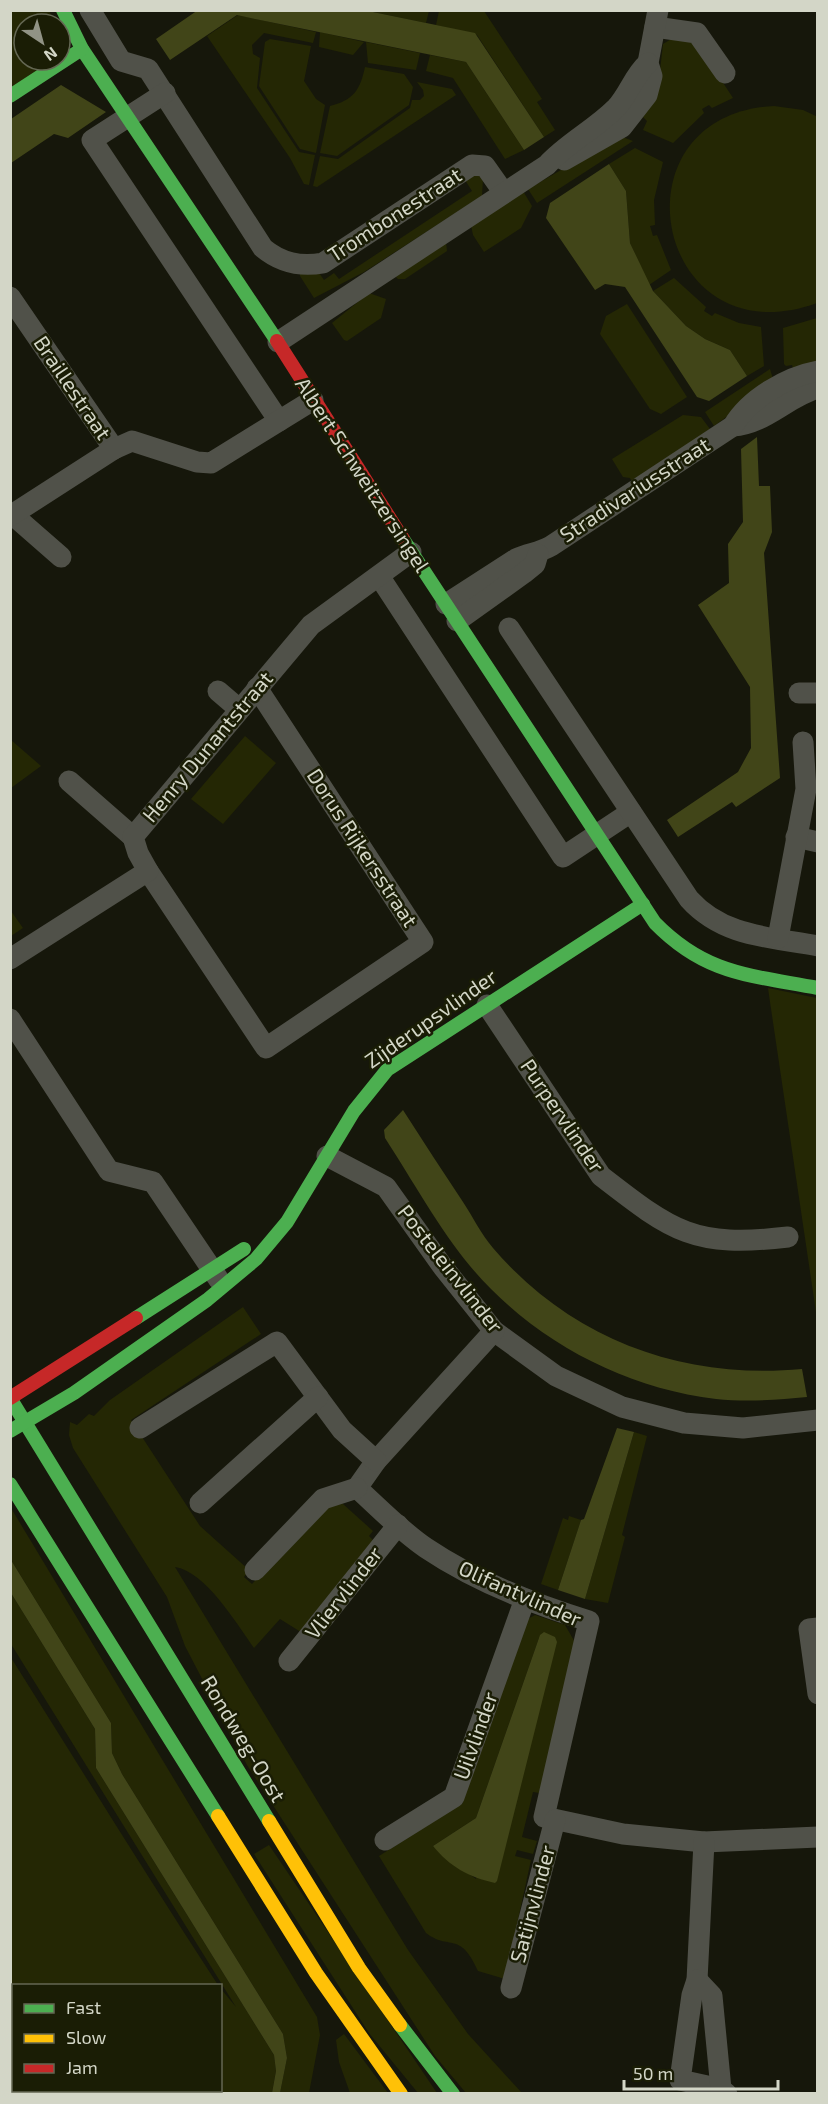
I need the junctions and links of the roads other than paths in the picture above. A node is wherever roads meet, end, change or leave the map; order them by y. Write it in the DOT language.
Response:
graph roads {
  1 [pos="63,10"];
  2 [pos="90,10"];
  3 [pos="656,19"];
  4 [pos="82,49"];
  5 [pos="725,73"];
  6 [pos="165,93"];
  7 [pos="10,96"];
  8 [pos="129,116"];
  9 [pos="504,193"];
  10 [pos="10,297"];
  11 [pos="278,342"];
  12 [pos="818,371"];
  13 [pos="818,388"];
  14 [pos="313,400"];
  15 [pos="279,421"];
  16 [pos="733,426"];
  17 [pos="114,449"];
  18 [pos="12,515"];
  19 [pos="411,552"];
  20 [pos="61,557"];
  21 [pos="379,576"];
  22 [pos="451,612"];
  23 [pos="509,628"];
  24 [pos="257,688"];
  25 [pos="218,691"];
  26 [pos="239,709"];
  27 [pos="803,742"];
  28 [pos="69,781"];
  29 [pos="631,812"];
  30 [pos="597,834"];
  31 [pos="133,837"];
  32 [pos="796,837"];
  33 [pos="818,842"];
  34 [pos="148,871"];
  35 [pos="643,904"];
  36 [pos="778,938"];
  37 [pos="818,946"];
  38 [pos="10,959"];
  39 [pos="818,988"];
  40 [pos="487,1005"];
  41 [pos="10,1019"];
  42 [pos="327,1156"];
  43 [pos="291,1216"];
  44 [pos="788,1237"];
  45 [pos="218,1279"];
  46 [pos="494,1331"];
  47 [pos="318,1397"];
  48 [pos="10,1398"];
  49 [pos="818,1420"];
  50 [pos="27,1423"];
  51 [pos="140,1428"];
  52 [pos="10,1431"];
  53 [pos="376,1461"];
  54 [pos="10,1484"];
  55 [pos="357,1488"];
  56 [pos="200,1503"];
  57 [pos="398,1525"];
  58 [pos="255,1570"];
  59 [pos="525,1599"];
  60 [pos="818,1628"];
  61 [pos="290,1661"];
  62 [pos="818,1694"];
  63 [pos="555,1820"];
  64 [pos="818,1837"];
  65 [pos="385,1840"];
  66 [pos="704,1842"];
  67 [pos="697,1980"];
  68 [pos="511,1988"];
  69 [pos="724,2092"];
  70 [pos="401,2094"];
  71 [pos="453,2094"];
  1 -- 4 [label="street, Albert Schweitzersingel"];
  2 -- 6 [label="street"];
  3 -- 5 [label="street"];
  3 -- 9 [label="street, Trombonestraat"];
  4 -- 7 [label="street"];
  4 -- 8 [label="street, Albert Schweitzersingel"];
  6 -- 8 [label="street, Albert Schweitzersingel"];
  6 -- 9 [label="street, Trombonestraat"];
  8 -- 11 [label="street, Albert Schweitzersingel"];
  8 -- 15 [label="street, Albert Schweitzersingel"];
  9 -- 11 [label="street, Trombonestraat"];
  10 -- 17 [label="street, Braillestraat"];
  11 -- 14 [label="street, Albert Schweitzersingel"];
  12 -- 16 [label="street, Stradivariusstraat"];
  13 -- 16 [label="street, Stradivariusstraat"];
  14 -- 15 [label="street"];
  14 -- 19 [label="street, Albert Schweitzersingel"];
  15 -- 17 [label="street"];
  16 -- 22 [label="street, Stradivariusstraat"];
  17 -- 18 [label="street"];
  18 -- 20 [label="street"];
  19 -- 21 [label="street, Henry Dunantstraat"];
  19 -- 22 [label="street, Albert Schweitzersingel"];
  21 -- 24 [label="street, Henry Dunantstraat"];
  21 -- 30 [label="street, Albert Schweitzersingel"];
  22 -- 30 [label="street, Albert Schweitzersingel"];
  23 -- 29 [label="street"];
  24 -- 26 [label="street, Henry Dunantstraat"];
  24 -- 34 [label="street, Dorus Rijkersstraat"];
  25 -- 26 [label="street"];
  26 -- 31 [label="street, Henry Dunantstraat"];
  27 -- 32 [label="street"];
  28 -- 31 [label="street"];
  29 -- 30 [label="street, Albert Schweitzersingel"];
  29 -- 36 [label="street"];
  30 -- 35 [label="street, Albert Schweitzersingel"];
  31 -- 34 [label="street, Henry Dunantstraat"];
  32 -- 33 [label="street"];
  32 -- 36 [label="street"];
  34 -- 38 [label="street"];
  35 -- 39 [label="street, Albert Schweitzersingel"];
  35 -- 40 [label="street, Zijderupsvlinder"];
  36 -- 37 [label="street"];
  40 -- 42 [label="street, Zijderupsvlinder"];
  40 -- 44 [label="street, Purpervlinder"];
  41 -- 45 [label="street"];
  42 -- 43 [label="street, Zijderupsvlinder"];
  42 -- 46 [label="street, Posteleinvlinder"];
  43 -- 45 [label="street, Zijderupsvlinder"];
  43 -- 45 [label="street, Zijderupsvlinder"];
  45 -- 48 [label="street, Zijderupsvlinder"];
  45 -- 50 [label="street, Zijderupsvlinder"];
  46 -- 49 [label="street, Posteleinvlinder"];
  46 -- 53 [label="street"];
  47 -- 51 [label="street"];
  47 -- 53 [label="street"];
  47 -- 56 [label="street"];
  48 -- 50 [label="street, Rondweg-Oost"];
  50 -- 52 [label="street, Zijderupsvlinder"];
  50 -- 71 [label="street, Rondweg-Oost"];
  53 -- 55 [label="street"];
  54 -- 70 [label="street"];
  55 -- 57 [label="street, Olifantvlinder"];
  55 -- 58 [label="street"];
  57 -- 59 [label="street, Olifantvlinder"];
  57 -- 61 [label="street, Vliervlinder"];
  59 -- 63 [label="street, Olifantvlinder"];
  59 -- 65 [label="street, Uilvlinder"];
  60 -- 62 [label="street"];
  63 -- 66 [label="street"];
  63 -- 68 [label="street, Satijnvlinder"];
  64 -- 66 [label="street"];
  66 -- 67 [label="street"];
  67 -- 69 [label="street"];
  67 -- 69 [label="street"];
}
